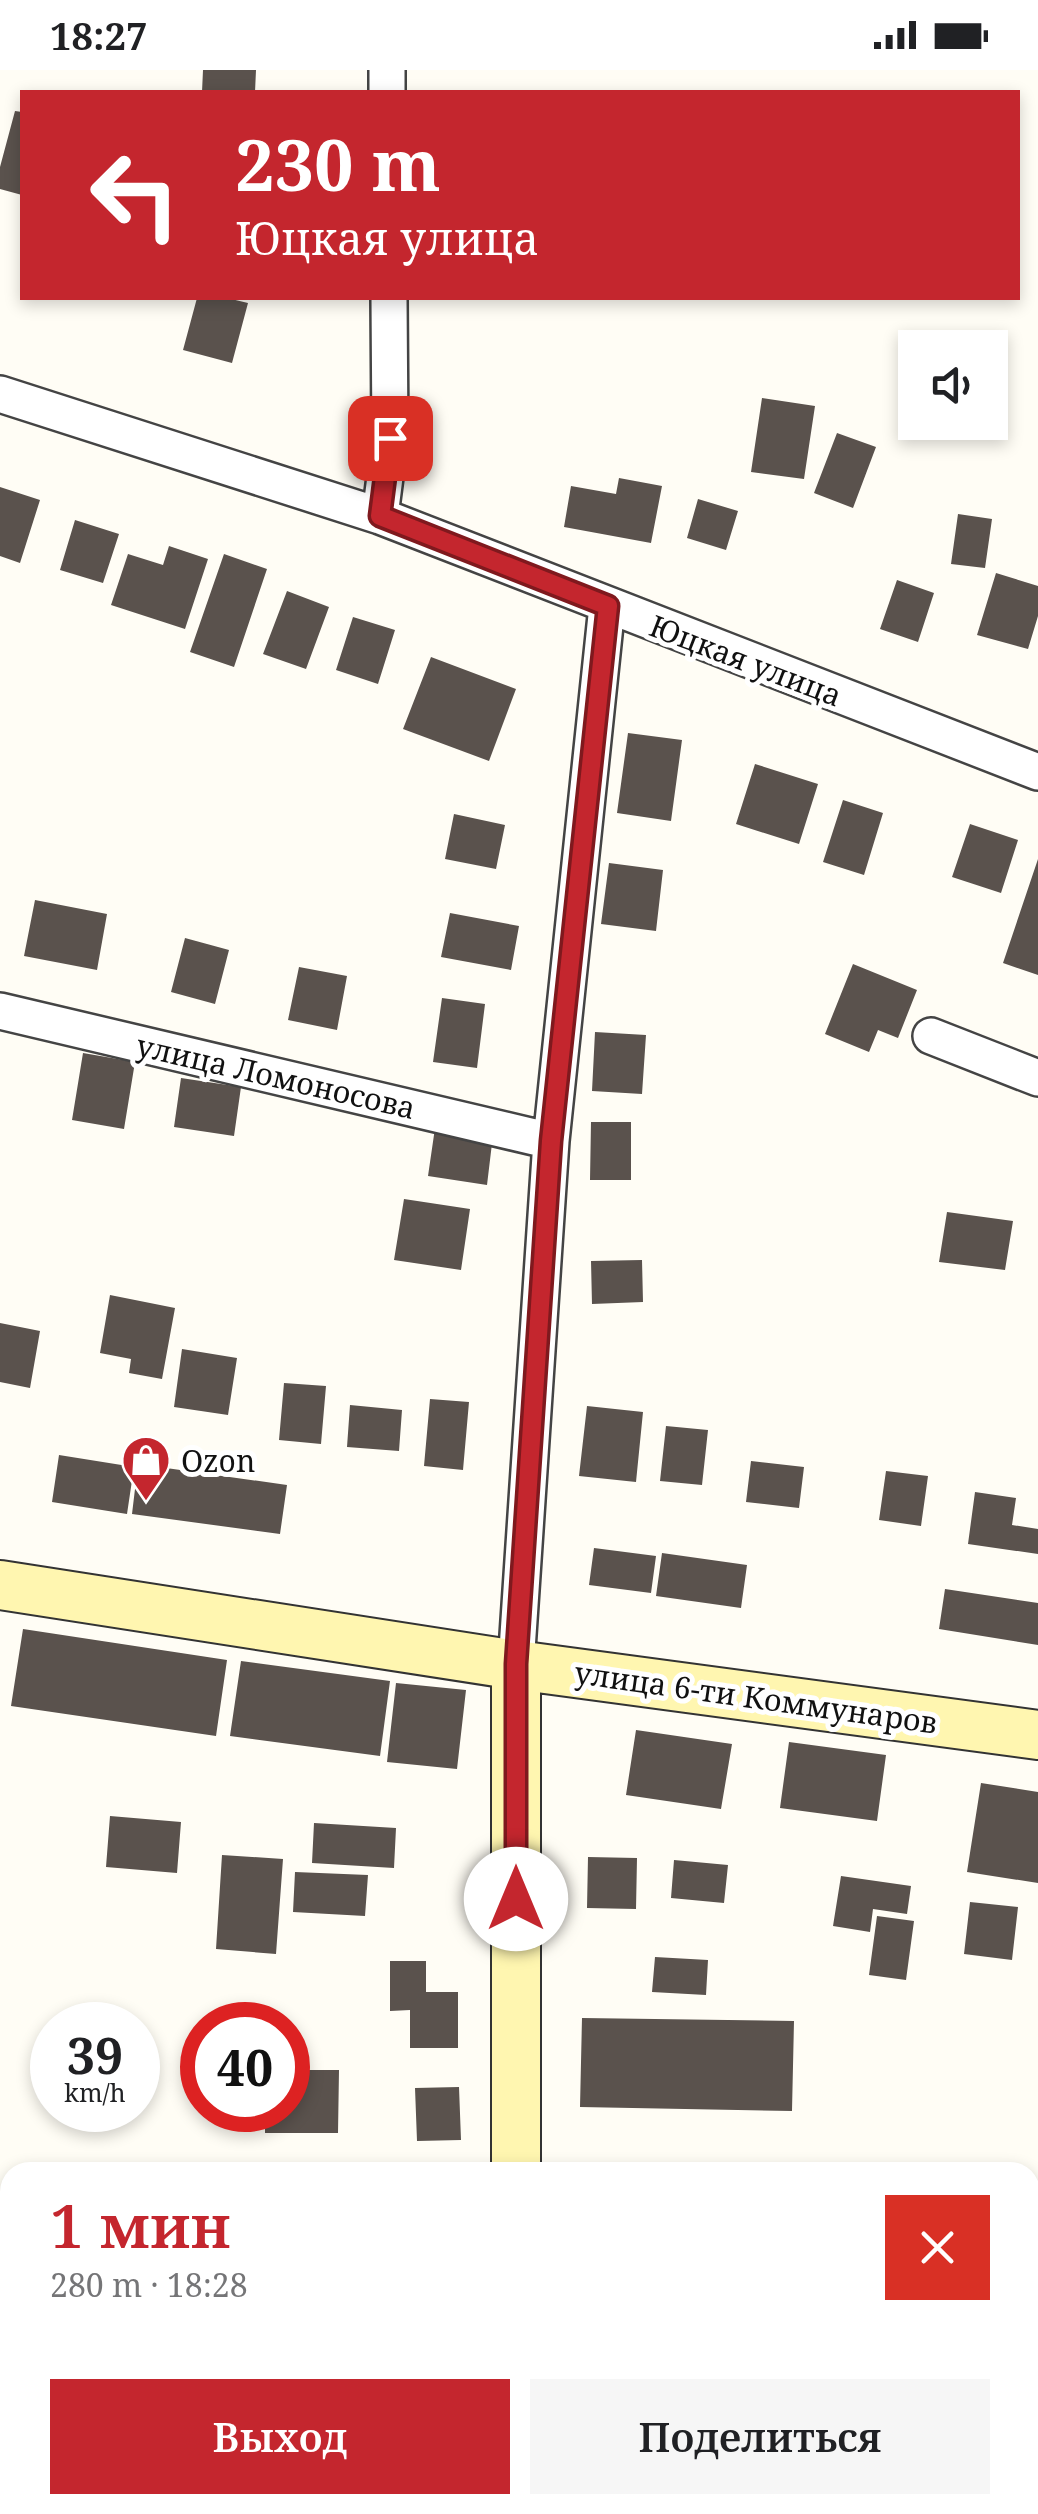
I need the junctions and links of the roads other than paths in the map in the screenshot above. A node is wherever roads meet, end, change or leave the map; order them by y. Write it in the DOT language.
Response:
graph roads {
  1 [pos="389,300"];
  2 [pos="0,394"];
  3 [pos="380,516"];
  4 [pos="608,606"];
  5 [pos="1038,772"];
  6 [pos="0,1011"];
  7 [pos="931,1036"];
  8 [pos="1038,1078"];
  9 [pos="551,1141"];
  10 [pos="0,1585"];
  11 [pos="516,1664"];
  12 [pos="1038,1735"];
  13 [pos="516,2162"];
  1 -- 3 [label="street"];
  2 -- 3 [label="street, Юцкая улица"];
  3 -- 4 [label="street, Юцкая улица"];
  4 -- 5 [label="street, Юцкая улица"];
  4 -- 9 [label="street"];
  6 -- 9 [label="street, улица Ломоносова"];
  7 -- 8 [label="street"];
  9 -- 11 [label="street"];
  10 -- 11 [label="main road, улица 6-ти Коммунаров"];
  11 -- 12 [label="main road, улица 6-ти Коммунаров"];
  11 -- 13 [label="main road"];
}
